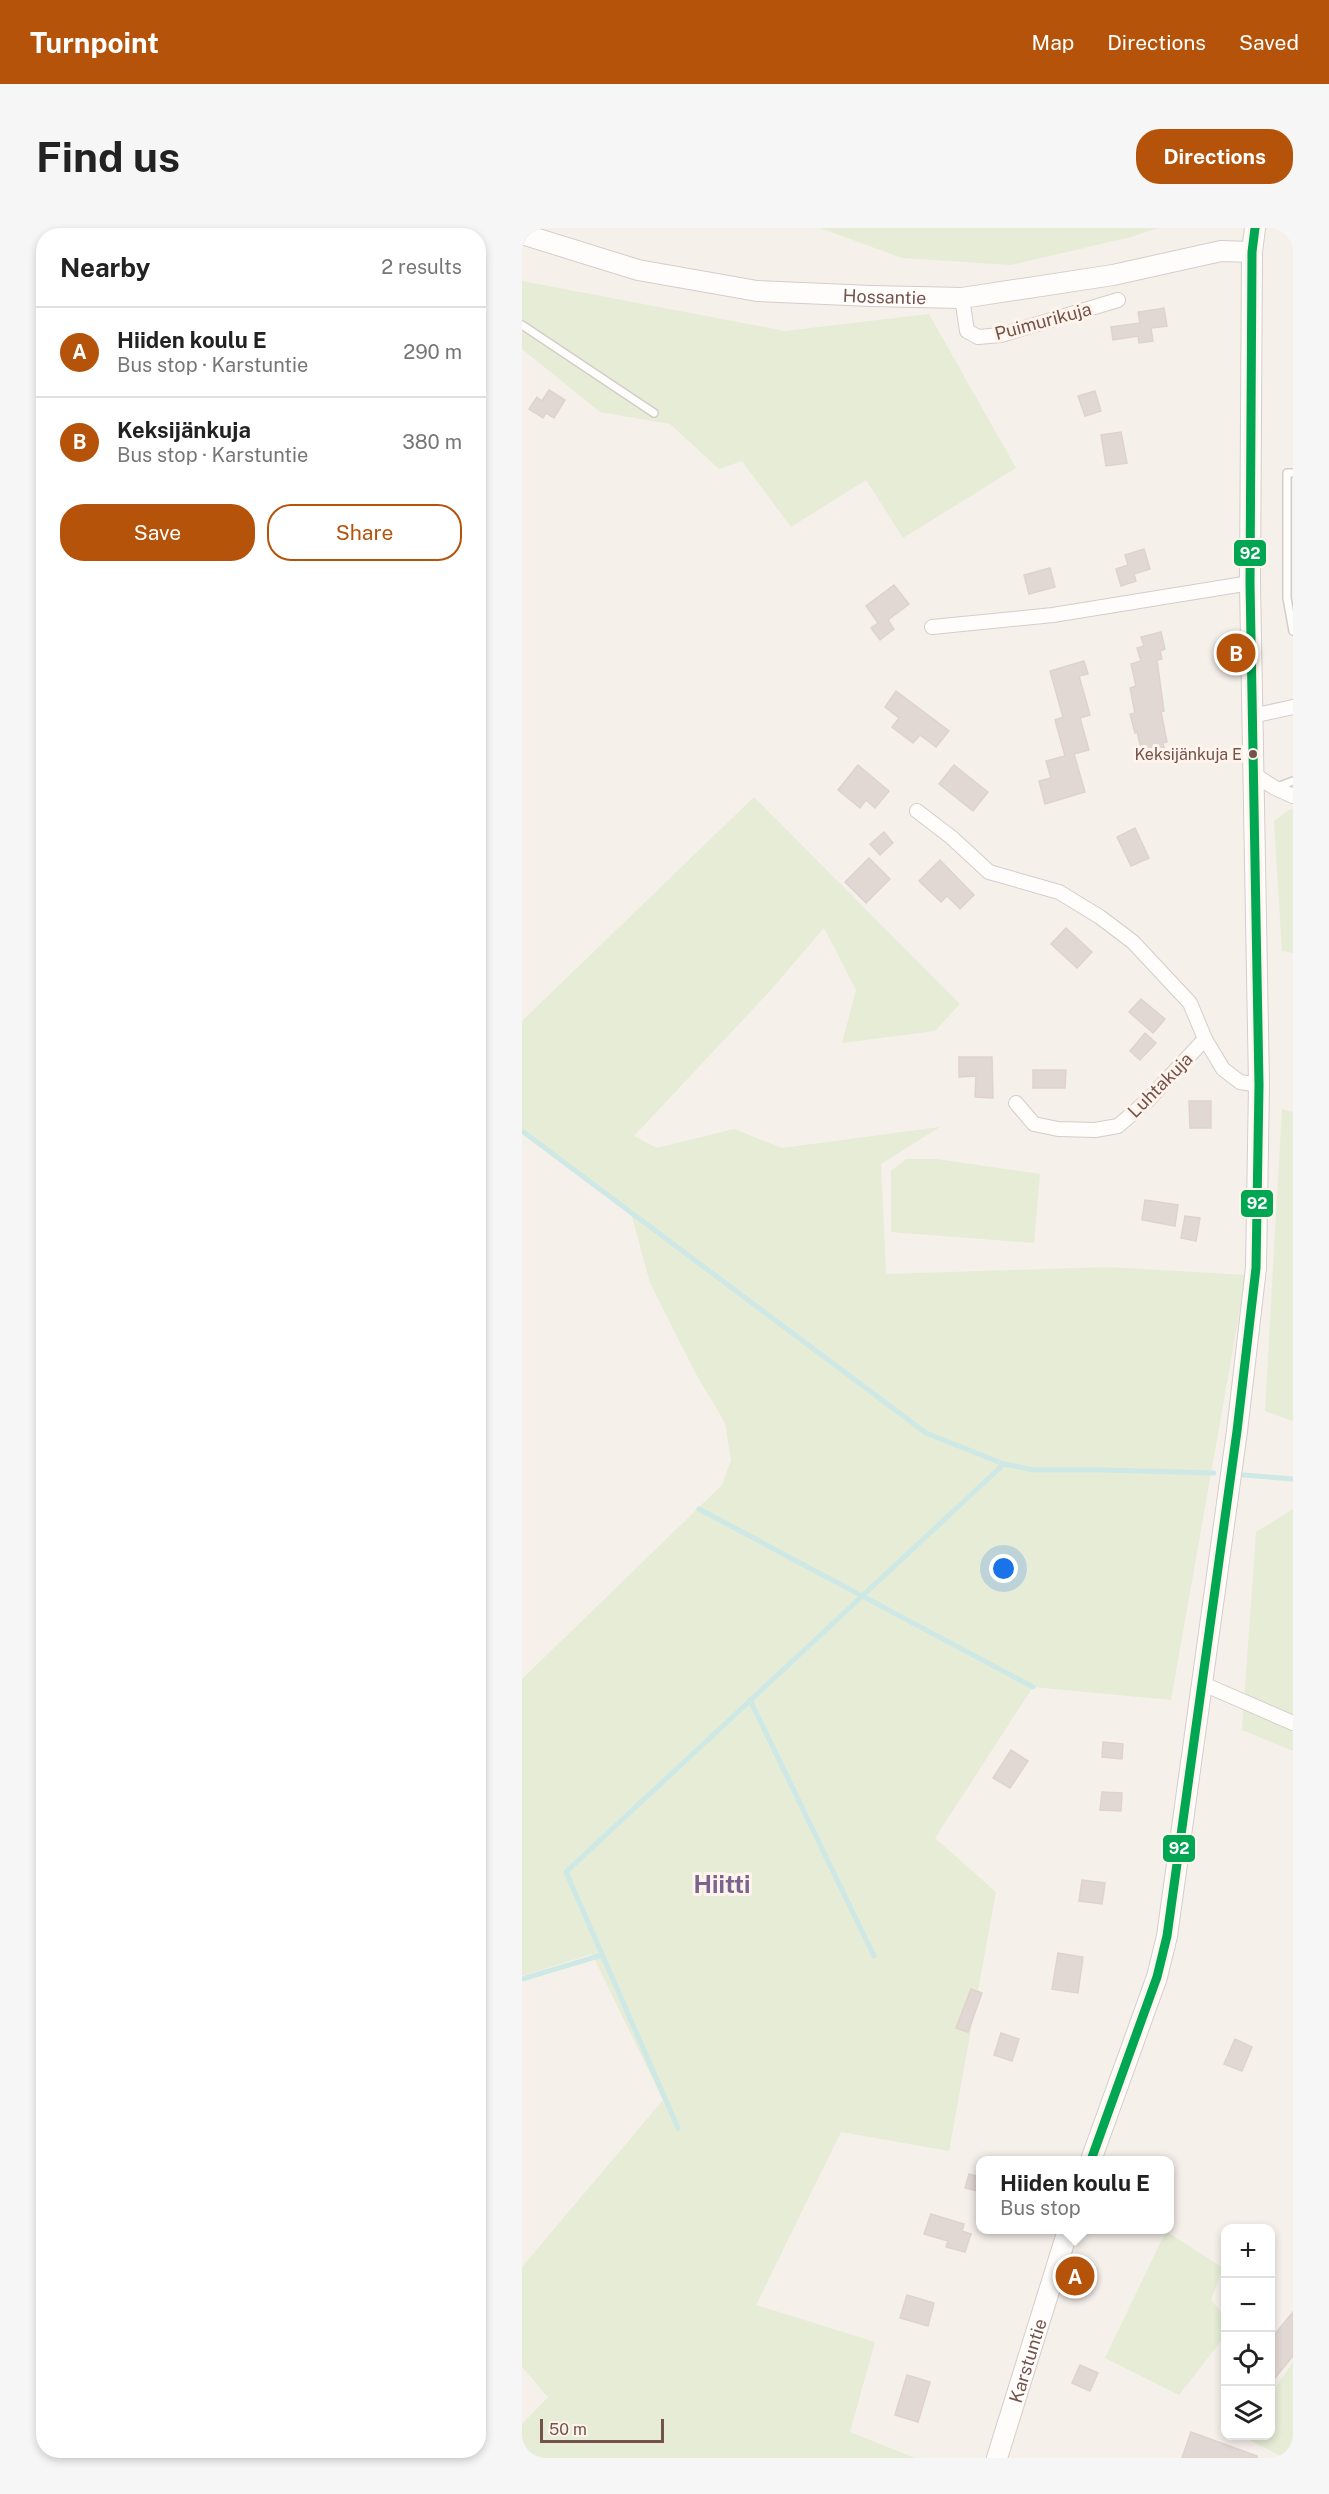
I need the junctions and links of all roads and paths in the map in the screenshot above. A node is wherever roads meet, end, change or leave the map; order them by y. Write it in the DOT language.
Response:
graph roads {
  1 [pos="1256,228"];
  2 [pos="522,234"];
  3 [pos="1252,252"];
  4 [pos="962,298"];
  5 [pos="1118,300"];
  6 [pos="522,325"];
  7 [pos="654,413"];
  8 [pos="1293,472"];
  9 [pos="1250,583"];
  10 [pos="932,627"];
  11 [pos="1293,630"];
  12 [pos="1293,707"];
  13 [pos="1252,716"];
  14 [pos="1253,774"];
  15 [pos="1293,781"];
  16 [pos="1275,788"];
  17 [pos="1293,796"];
  18 [pos="917,811"];
  19 [pos="1205,1039"];
  20 [pos="1259,1085"];
  21 [pos="1016,1103"];
  22 [pos="1201,1683"];
  23 [pos="1293,1723"];
  24 [pos="1092,2156"];
  25 [pos="1066,2234"];
  26 [pos="997,2458"];
  1 -- 3 [label="street"];
  2 -- 4 [label="street, Hossantie"];
  3 -- 4 [label="street, Hossantie"];
  3 -- 9 [label="street"];
  4 -- 5 [label="street, Puimurikuja"];
  6 -- 7 [label="lane"];
  8 -- 11 [label="lane"];
  9 -- 10 [label="street"];
  9 -- 13 [label="street"];
  12 -- 13 [label="street"];
  13 -- 14 [label="street"];
  14 -- 16 [label="street"];
  14 -- 20 [label="street"];
  15 -- 16 [label="lane"];
  16 -- 17 [label="street"];
  18 -- 19 [label="street"];
  19 -- 20 [label="street"];
  19 -- 21 [label="street, Luhtakuja"];
  20 -- 22 [label="street"];
  22 -- 23 [label="street"];
  22 -- 24 [label="street"];
  25 -- 26 [label="street, Karstuntie"];
}
